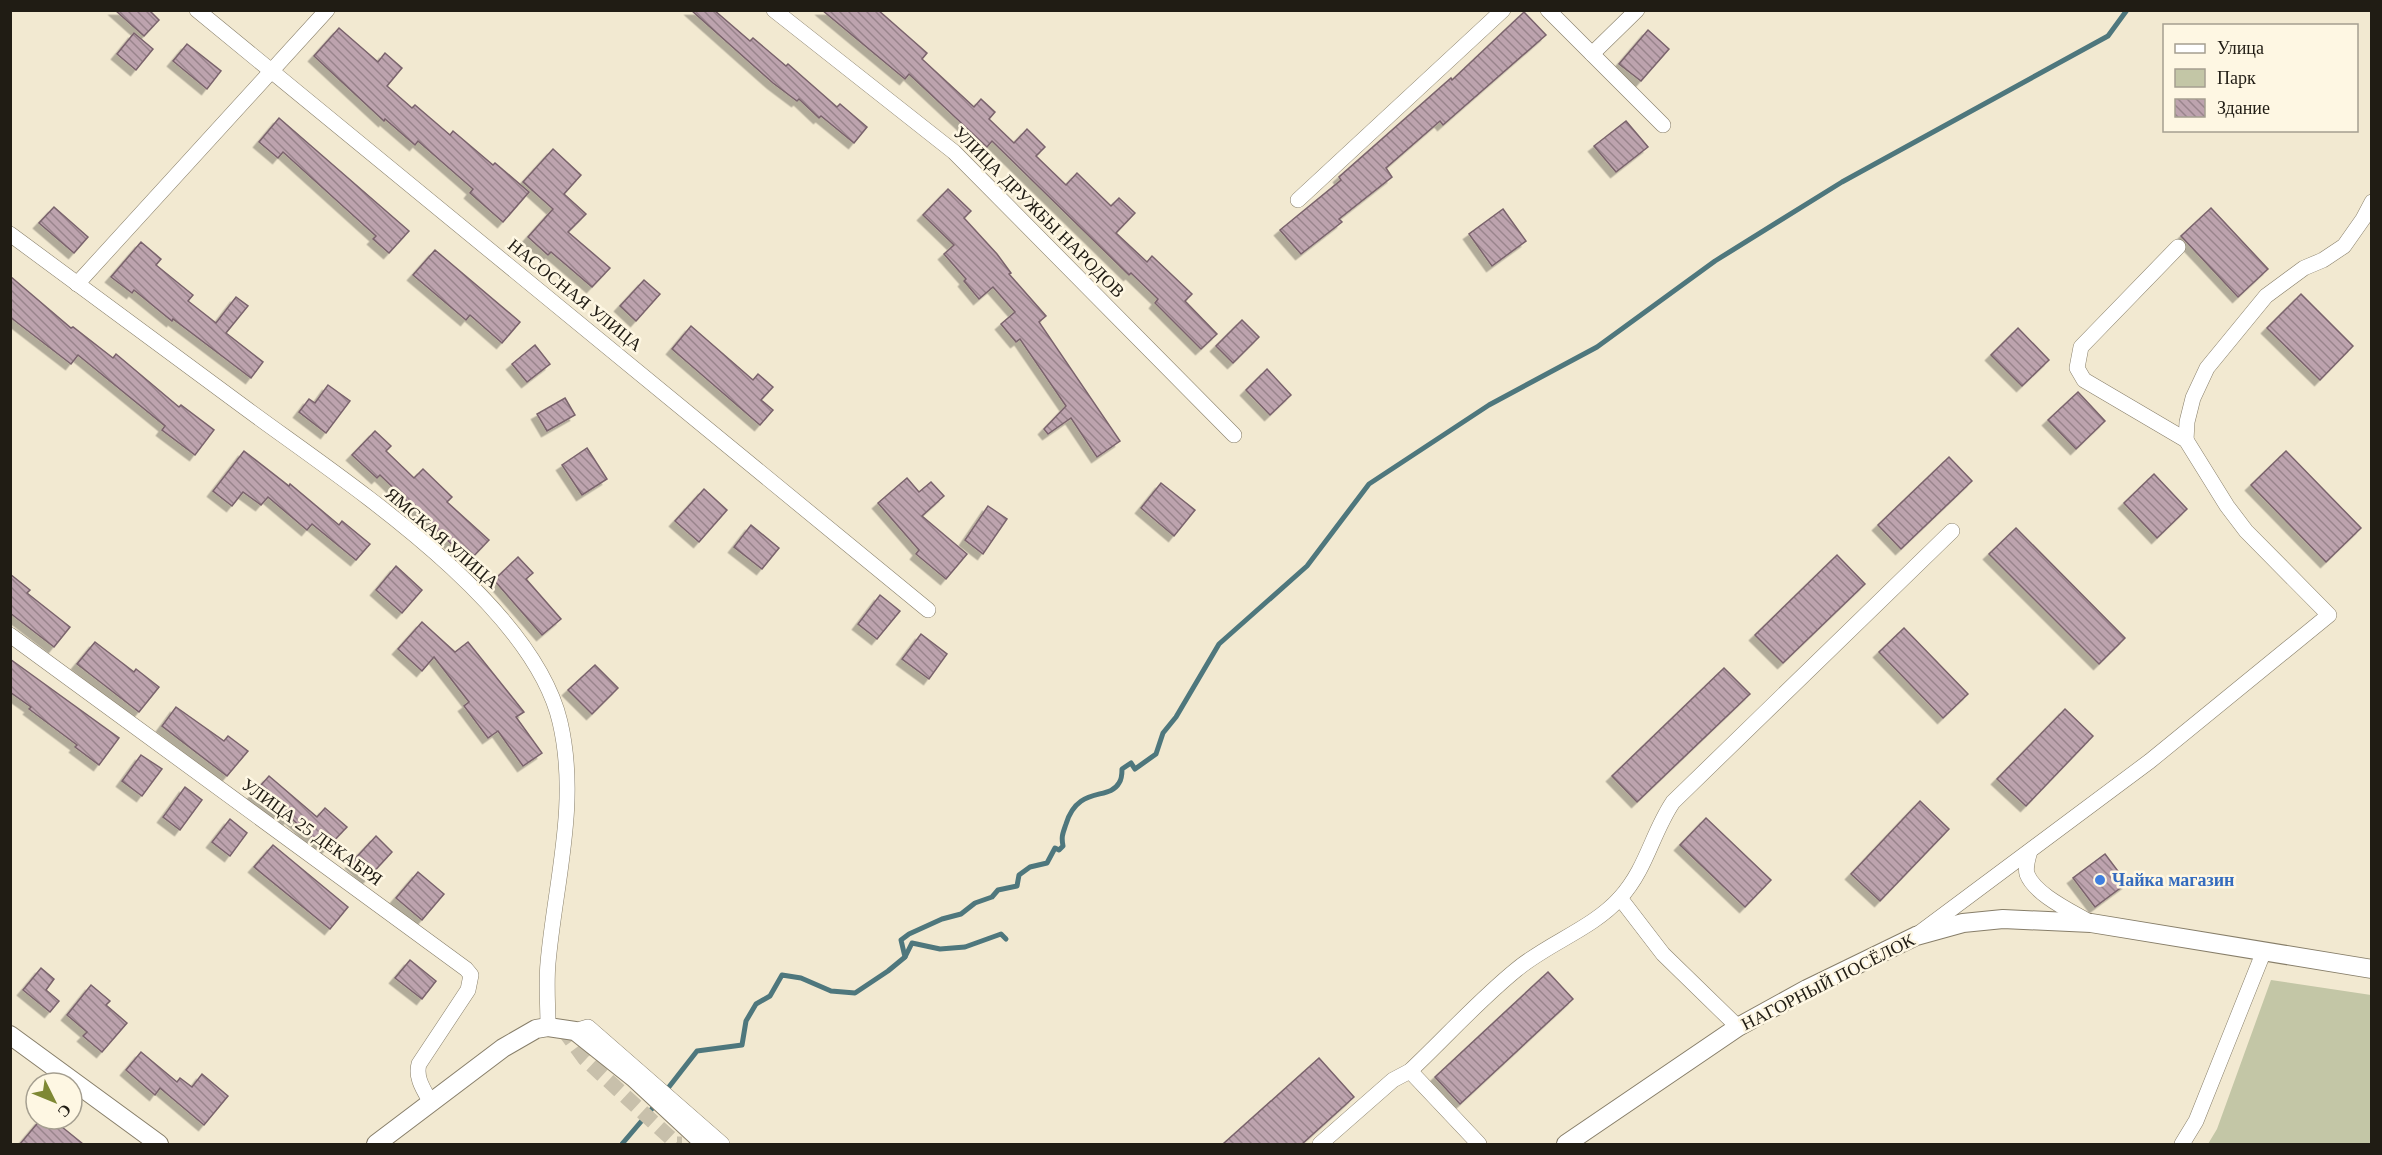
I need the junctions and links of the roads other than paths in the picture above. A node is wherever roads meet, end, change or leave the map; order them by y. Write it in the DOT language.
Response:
graph roads {
  1 [pos="197,10"];
  2 [pos="327,10"];
  3 [pos="774,10"];
  4 [pos="1503,10"];
  5 [pos="1548,10"];
  6 [pos="1637,10"];
  7 [pos="1592,54"];
  8 [pos="270,71"];
  9 [pos="1663,125"];
  10 [pos="1298,200"];
  11 [pos="2372,202"];
  12 [pos="10,234"];
  13 [pos="2178,247"];
  14 [pos="77,284"];
  15 [pos="1234,435"];
  16 [pos="2186,440"];
  17 [pos="1952,531"];
  18 [pos="928,610"];
  19 [pos="10,635"];
  20 [pos="2030,851"];
  21 [pos="1620,898"];
  22 [pos="2091,923"];
  23 [pos="1916,936"];
  24 [pos="2264,951"];
  25 [pos="2372,969"];
  26 [pos="548,1027"];
  27 [pos="1738,1027"];
  28 [pos="575,1031"];
  29 [pos="10,1035"];
  30 [pos="1410,1071"];
  31 [pos="431,1103"];
  32 [pos="159,1144"];
  33 [pos="376,1144"];
  34 [pos="705,1144"];
  35 [pos="722,1144"];
  36 [pos="1320,1144"];
  37 [pos="1479,1144"];
  38 [pos="1566,1144"];
  39 [pos="2182,1144"];
  1 -- 8 [label="street, НАСОСНАЯ УЛИЦА"];
  2 -- 8 [label="street"];
  3 -- 15 [label="street, УЛИЦА ДРУЖБЫ НАРОДОВ"];
  4 -- 10 [label="street"];
  5 -- 7 [label="street"];
  6 -- 7 [label="street"];
  7 -- 9 [label="street"];
  8 -- 14 [label="street"];
  8 -- 18 [label="street, НАСОСНАЯ УЛИЦА"];
  11 -- 16 [label="street"];
  12 -- 14 [label="street, ЯМСКАЯ УЛИЦА"];
  13 -- 16 [label="street"];
  14 -- 26 [label="street, ЯМСКАЯ УЛИЦА"];
  16 -- 20 [label="street"];
  17 -- 21 [label="street"];
  19 -- 31 [label="street, УЛИЦА 25 ДЕКАБРЯ"];
  20 -- 22 [label="street"];
  20 -- 23 [label="street"];
  21 -- 27 [label="street"];
  21 -- 30 [label="street"];
  22 -- 23 [label="street, НАГОРНЫЙ ПОСЁЛОК"];
  22 -- 24 [label="street, НАГОРНЫЙ ПОСЁЛОК"];
  23 -- 27 [label="street, НАГОРНЫЙ ПОСЁЛОК"];
  24 -- 25 [label="street, НАГОРНЫЙ ПОСЁЛОК"];
  24 -- 39 [label="street"];
  26 -- 28 [label="street"];
  26 -- 31 [label="street"];
  27 -- 38 [label="street, НАГОРНЫЙ ПОСЁЛОК"];
  28 -- 34 [label="street"];
  28 -- 35 [label="street"];
  29 -- 32 [label="street"];
  30 -- 36 [label="street"];
  30 -- 37 [label="street"];
  31 -- 33 [label="street"];
}
